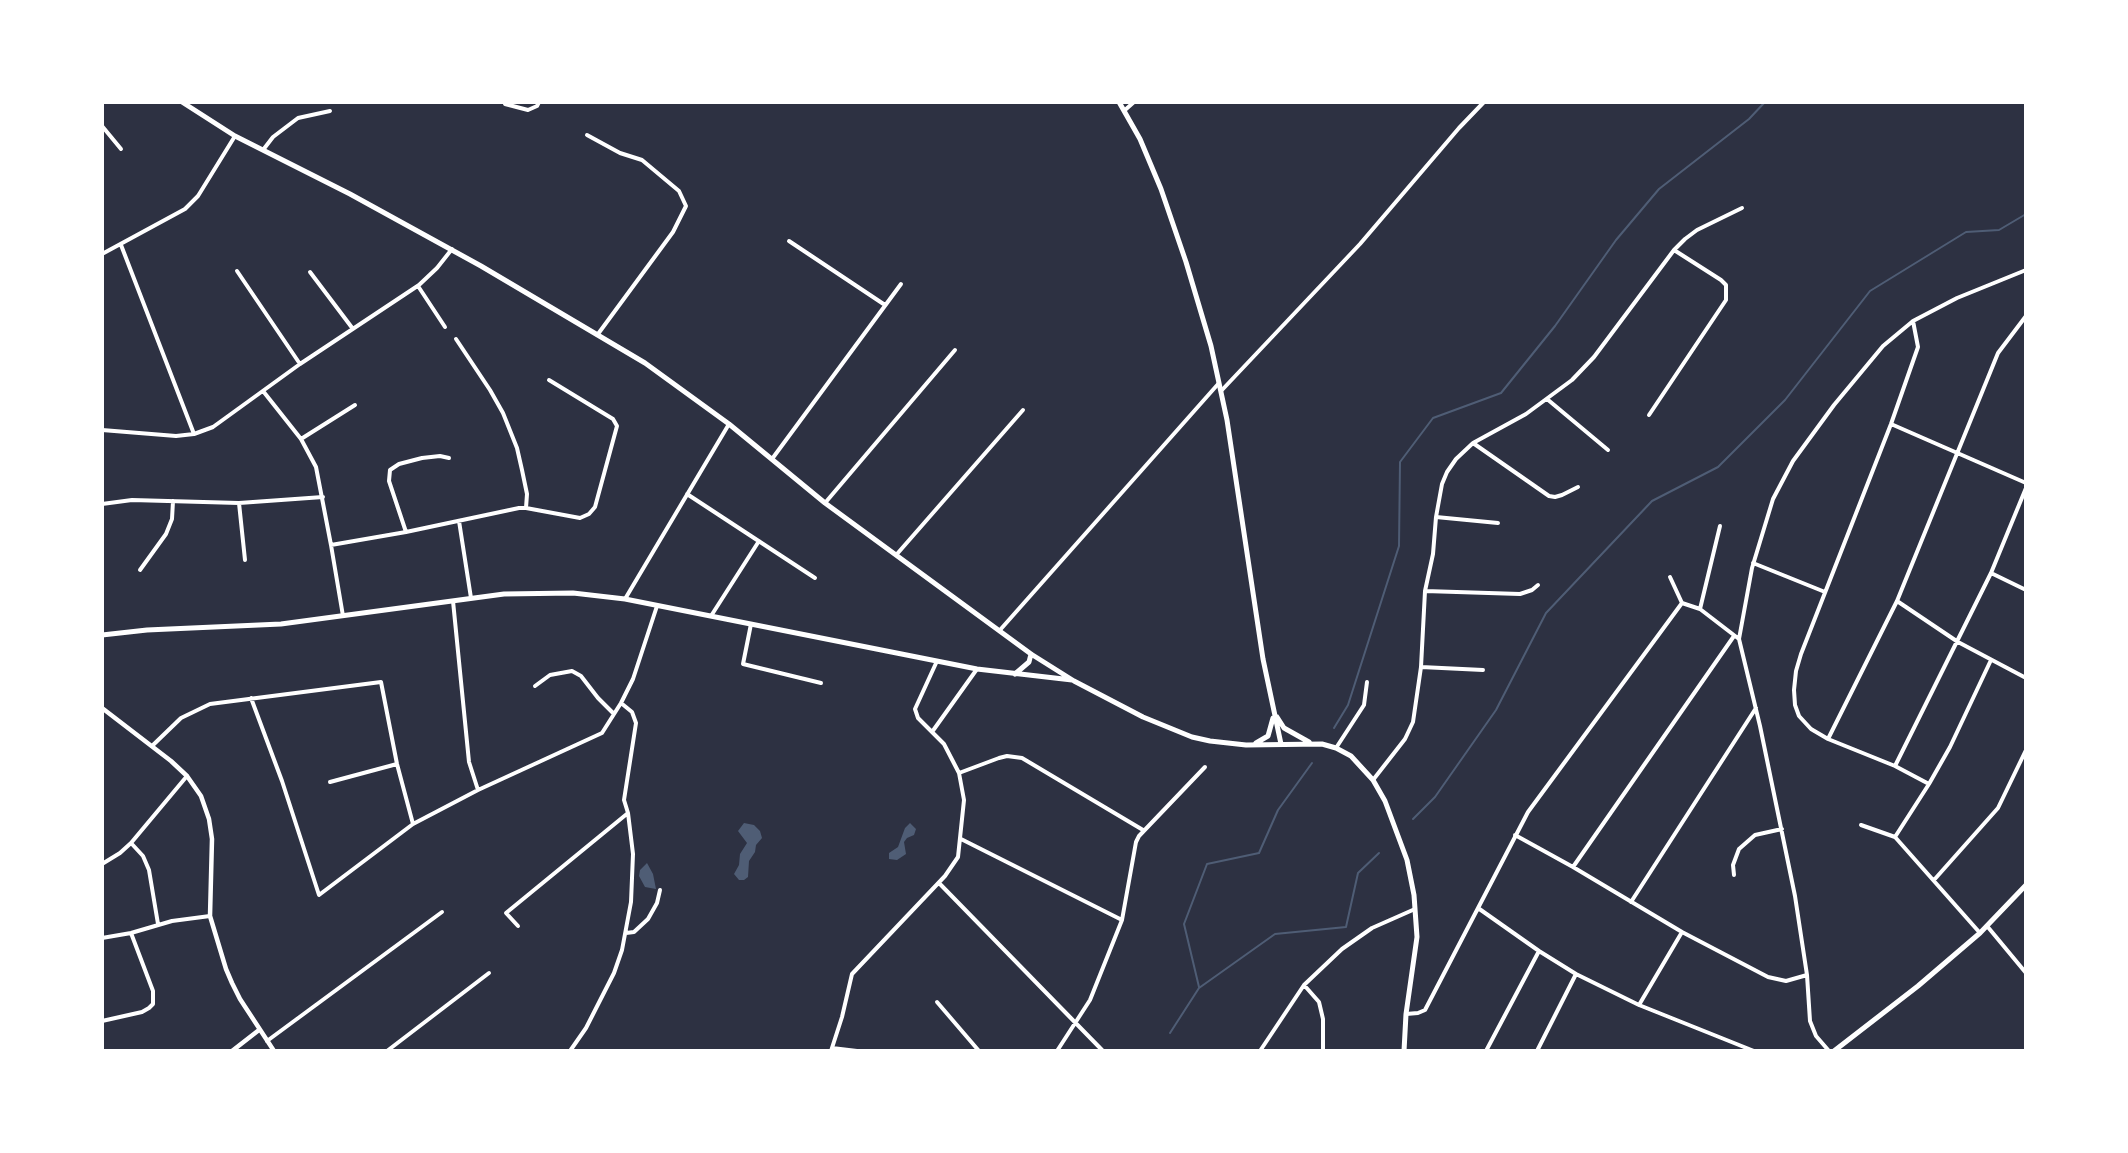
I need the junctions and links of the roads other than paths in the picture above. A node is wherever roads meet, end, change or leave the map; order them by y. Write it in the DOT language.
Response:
graph roads {
  1 [pos="182,102"];
  2 [pos="539,102"];
  3 [pos="1119,102"];
  4 [pos="1134,102"];
  5 [pos="1484,102"];
  6 [pos="504,104"];
  7 [pos="1125,110"];
  8 [pos="330,111"];
  9 [pos="102,126"];
  10 [pos="587,135"];
  11 [pos="235,136"];
  12 [pos="121,149"];
  13 [pos="263,150"];
  14 [pos="1742,208"];
  15 [pos="789,241"];
  16 [pos="121,245"];
  17 [pos="452,249"];
  18 [pos="1674,250"];
  19 [pos="102,254"];
  20 [pos="2026,270"];
  21 [pos="237,271"];
  22 [pos="310,272"];
  23 [pos="901,284"];
  24 [pos="418,286"];
  25 [pos="885,305"];
  26 [pos="2026,316"];
  27 [pos="1913,321"];
  28 [pos="445,327"];
  29 [pos="353,329"];
  30 [pos="598,334"];
  31 [pos="456,339"];
  32 [pos="955,350"];
  33 [pos="300,364"];
  34 [pos="549,380"];
  35 [pos="1220,383"];
  36 [pos="1222,390"];
  37 [pos="263,391"];
  38 [pos="1547,399"];
  39 [pos="355,405"];
  40 [pos="1023,410"];
  41 [pos="1649,415"];
  42 [pos="729,424"];
  43 [pos="1891,424"];
  44 [pos="102,430"];
  45 [pos="194,434"];
  46 [pos="301,439"];
  47 [pos="1473,443"];
  48 [pos="1608,450"];
  49 [pos="1958,453"];
  50 [pos="449,458"];
  51 [pos="772,459"];
  52 [pos="2026,483"];
  53 [pos="1578,487"];
  54 [pos="2026,488"];
  55 [pos="687,494"];
  56 [pos="323,497"];
  57 [pos="173,501"];
  58 [pos="239,503"];
  59 [pos="825,503"];
  60 [pos="102,504"];
  61 [pos="526,508"];
  62 [pos="1436,517"];
  63 [pos="459,521"];
  64 [pos="1498,523"];
  65 [pos="1720,526"];
  66 [pos="406,532"];
  67 [pos="759,541"];
  68 [pos="332,545"];
  69 [pos="897,554"];
  70 [pos="245,560"];
  71 [pos="1753,563"];
  72 [pos="140,570"];
  73 [pos="1991,573"];
  74 [pos="815,578"];
  75 [pos="1670,578"];
  76 [pos="1538,585"];
  77 [pos="2026,590"];
  78 [pos="1425,591"];
  79 [pos="1825,592"];
  80 [pos="471,598"];
  81 [pos="625,599"];
  82 [pos="453,600"];
  83 [pos="1897,601"];
  84 [pos="1682,603"];
  85 [pos="657,606"];
  86 [pos="1700,609"];
  87 [pos="343,617"];
  88 [pos="710,617"];
  89 [pos="751,624"];
  90 [pos="1000,630"];
  91 [pos="102,635"];
  92 [pos="1734,636"];
  93 [pos="1739,639"];
  94 [pos="1958,642"];
  95 [pos="1031,654"];
  96 [pos="1991,660"];
  97 [pos="937,661"];
  98 [pos="1421,667"];
  99 [pos="977,669"];
  100 [pos="1483,670"];
  101 [pos="1015,674"];
  102 [pos="2026,678"];
  103 [pos="1074,681"];
  104 [pos="1367,682"];
  105 [pos="821,683"];
  106 [pos="535,686"];
  107 [pos="251,698"];
  108 [pos="621,704"];
  109 [pos="102,708"];
  110 [pos="1756,708"];
  111 [pos="1274,713"];
  112 [pos="614,714"];
  113 [pos="932,732"];
  114 [pos="1828,739"];
  115 [pos="1312,743"];
  116 [pos="1281,744"];
  117 [pos="1251,745"];
  118 [pos="152,746"];
  119 [pos="1336,748"];
  120 [pos="2026,750"];
  121 [pos="397,764"];
  122 [pos="1895,766"];
  123 [pos="1205,767"];
  124 [pos="959,773"];
  125 [pos="187,776"];
  126 [pos="1373,780"];
  127 [pos="330,782"];
  128 [pos="1929,784"];
  129 [pos="478,790"];
  130 [pos="628,813"];
  131 [pos="413,824"];
  132 [pos="1861,825"];
  133 [pos="1782,829"];
  134 [pos="1143,830"];
  135 [pos="1515,835"];
  136 [pos="1895,837"];
  137 [pos="961,839"];
  138 [pos="131,843"];
  139 [pos="102,864"];
  140 [pos="1573,867"];
  141 [pos="1734,874"];
  142 [pos="1934,880"];
  143 [pos="939,883"];
  144 [pos="2026,885"];
  145 [pos="660,890"];
  146 [pos="1631,902"];
  147 [pos="1478,908"];
  148 [pos="1416,909"];
  149 [pos="442,912"];
  150 [pos="210,916"];
  151 [pos="1122,920"];
  152 [pos="158,924"];
  153 [pos="518,926"];
  154 [pos="1987,926"];
  155 [pos="1682,932"];
  156 [pos="132,933"];
  157 [pos="626,933"];
  158 [pos="1980,933"];
  159 [pos="102,938"];
  160 [pos="1539,951"];
  161 [pos="489,973"];
  162 [pos="2026,973"];
  163 [pos="1576,974"];
  164 [pos="1807,975"];
  165 [pos="1304,985"];
  166 [pos="937,1002"];
  167 [pos="1639,1005"];
  168 [pos="1406,1014"];
  169 [pos="102,1021"];
  170 [pos="1076,1024"];
  171 [pos="259,1030"];
  172 [pos="267,1041"];
  173 [pos="832,1050"];
  174 [pos="232,1051"];
  175 [pos="274,1051"];
  176 [pos="387,1051"];
  177 [pos="570,1051"];
  178 [pos="857,1051"];
  179 [pos="979,1051"];
  180 [pos="1057,1051"];
  181 [pos="1103,1051"];
  182 [pos="1260,1051"];
  183 [pos="1323,1051"];
  184 [pos="1404,1051"];
  185 [pos="1486,1051"];
  186 [pos="1537,1051"];
  187 [pos="1754,1051"];
  188 [pos="1829,1051"];
  189 [pos="1834,1051"];
  1 -- 11 [label="main road"];
  2 -- 6 [label="street"];
  3 -- 7 [label="main road"];
  4 -- 7 [label="street"];
  5 -- 36 [label="street"];
  7 -- 35 [label="main road"];
  8 -- 13 [label="street"];
  9 -- 12 [label="street"];
  10 -- 30 [label="street"];
  11 -- 13 [label="main road"];
  11 -- 16 [label="street"];
  13 -- 17 [label="main road"];
  14 -- 18 [label="street"];
  15 -- 25 [label="street"];
  16 -- 19 [label="street"];
  16 -- 45 [label="street"];
  17 -- 24 [label="street"];
  17 -- 30 [label="main road"];
  18 -- 38 [label="street"];
  18 -- 41 [label="street"];
  20 -- 27 [label="street"];
  21 -- 33 [label="street"];
  22 -- 29 [label="street"];
  23 -- 25 [label="street"];
  24 -- 28 [label="street"];
  24 -- 29 [label="street"];
  25 -- 51 [label="street"];
  26 -- 49 [label="street"];
  27 -- 43 [label="street"];
  27 -- 71 [label="street"];
  29 -- 33 [label="street"];
  30 -- 42 [label="main road"];
  31 -- 61 [label="street"];
  32 -- 59 [label="street"];
  33 -- 37 [label="street"];
  34 -- 61 [label="street"];
  35 -- 36 [label="main road"];
  35 -- 90 [label="street"];
  36 -- 111 [label="main road"];
  37 -- 45 [label="street"];
  37 -- 46 [label="street"];
  38 -- 47 [label="street"];
  38 -- 48 [label="street"];
  39 -- 46 [label="street"];
  40 -- 69 [label="street"];
  42 -- 51 [label="main road"];
  42 -- 55 [label="street"];
  43 -- 49 [label="street"];
  43 -- 79 [label="street"];
  44 -- 45 [label="street"];
  46 -- 56 [label="street"];
  47 -- 53 [label="street"];
  47 -- 62 [label="street"];
  49 -- 52 [label="street"];
  49 -- 83 [label="street"];
  50 -- 66 [label="street"];
  51 -- 59 [label="main road"];
  54 -- 73 [label="street"];
  55 -- 67 [label="street"];
  55 -- 81 [label="street"];
  56 -- 58 [label="street"];
  56 -- 68 [label="street"];
  57 -- 58 [label="street"];
  57 -- 60 [label="street"];
  57 -- 72 [label="street"];
  58 -- 70 [label="street"];
  59 -- 69 [label="main road"];
  61 -- 63 [label="street"];
  62 -- 64 [label="street"];
  62 -- 78 [label="street"];
  63 -- 66 [label="street"];
  63 -- 80 [label="street"];
  65 -- 86 [label="street"];
  66 -- 68 [label="street"];
  67 -- 74 [label="street"];
  67 -- 88 [label="street"];
  68 -- 87 [label="street"];
  69 -- 90 [label="main road"];
  71 -- 79 [label="street"];
  71 -- 93 [label="street"];
  73 -- 77 [label="street"];
  73 -- 94 [label="street"];
  75 -- 84 [label="street"];
  76 -- 78 [label="street"];
  78 -- 98 [label="street"];
  79 -- 114 [label="street"];
  80 -- 81 [label="main road"];
  80 -- 82 [label="main road"];
  81 -- 85 [label="main road"];
  82 -- 87 [label="main road"];
  82 -- 129 [label="street"];
  83 -- 94 [label="street"];
  83 -- 114 [label="street"];
  84 -- 86 [label="street"];
  84 -- 135 [label="street"];
  85 -- 88 [label="main road"];
  85 -- 108 [label="street"];
  86 -- 92 [label="street"];
  87 -- 91 [label="main road"];
  88 -- 89 [label="main road"];
  89 -- 97 [label="main road"];
  89 -- 105 [label="street"];
  90 -- 95 [label="main road"];
  92 -- 93 [label="street"];
  92 -- 140 [label="street"];
  93 -- 110 [label="street"];
  94 -- 96 [label="street"];
  94 -- 122 [label="street"];
  95 -- 101 [label="main road"];
  95 -- 103 [label="main road"];
  96 -- 102 [label="street"];
  96 -- 128 [label="street"];
  97 -- 99 [label="main road"];
  97 -- 113 [label="street"];
  98 -- 100 [label="street"];
  98 -- 126 [label="street"];
  99 -- 101 [label="main road"];
  99 -- 113 [label="street"];
  101 -- 103 [label="main road"];
  103 -- 117 [label="main road"];
  104 -- 119 [label="street"];
  106 -- 112 [label="street"];
  107 -- 118 [label="street"];
  107 -- 121 [label="street"];
  107 -- 131 [label="street"];
  108 -- 112 [label="street"];
  108 -- 130 [label="street"];
  109 -- 118 [label="street"];
  110 -- 133 [label="street"];
  110 -- 146 [label="street"];
  111 -- 115 [label="main road"];
  111 -- 116 [label="main road"];
  111 -- 117 [label="main road"];
  112 -- 129 [label="street"];
  113 -- 124 [label="street"];
  114 -- 122 [label="street"];
  115 -- 116 [label="main road"];
  115 -- 119 [label="main road"];
  116 -- 117 [label="main road"];
  118 -- 125 [label="street"];
  119 -- 126 [label="main road"];
  120 -- 142 [label="street"];
  121 -- 127 [label="street"];
  121 -- 131 [label="street"];
  122 -- 128 [label="street"];
  123 -- 134 [label="street"];
  124 -- 134 [label="street"];
  124 -- 137 [label="street"];
  125 -- 138 [label="street"];
  125 -- 150 [label="street"];
  126 -- 148 [label="main road"];
  128 -- 136 [label="street"];
  129 -- 131 [label="street"];
  130 -- 153 [label="street"];
  130 -- 157 [label="street"];
  132 -- 136 [label="street"];
  133 -- 141 [label="street"];
  133 -- 164 [label="street"];
  134 -- 151 [label="street"];
  135 -- 140 [label="street"];
  135 -- 147 [label="street"];
  136 -- 142 [label="street"];
  137 -- 143 [label="street"];
  137 -- 151 [label="street"];
  138 -- 139 [label="street"];
  138 -- 152 [label="street"];
  140 -- 146 [label="street"];
  142 -- 158 [label="street"];
  143 -- 170 [label="street"];
  143 -- 173 [label="street"];
  144 -- 154 [label="main road"];
  145 -- 157 [label="street"];
  146 -- 155 [label="street"];
  147 -- 160 [label="street"];
  147 -- 168 [label="street"];
  148 -- 165 [label="street"];
  148 -- 168 [label="main road"];
  149 -- 172 [label="street"];
  150 -- 152 [label="street"];
  150 -- 171 [label="street"];
  151 -- 170 [label="street"];
  152 -- 156 [label="street"];
  154 -- 158 [label="main road"];
  154 -- 162 [label="street"];
  155 -- 164 [label="street"];
  155 -- 167 [label="street"];
  156 -- 159 [label="street"];
  156 -- 169 [label="street"];
  157 -- 177 [label="street"];
  158 -- 189 [label="main road"];
  160 -- 163 [label="street"];
  160 -- 185 [label="street"];
  161 -- 176 [label="street"];
  163 -- 167 [label="street"];
  163 -- 186 [label="street"];
  164 -- 188 [label="street"];
  165 -- 182 [label="street"];
  165 -- 183 [label="street"];
  166 -- 179 [label="street"];
  167 -- 187 [label="street"];
  168 -- 184 [label="main road"];
  170 -- 180 [label="street"];
  170 -- 181 [label="street"];
  171 -- 172 [label="street"];
  171 -- 174 [label="street"];
  172 -- 175 [label="street"];
  173 -- 178 [label="street"];
}
